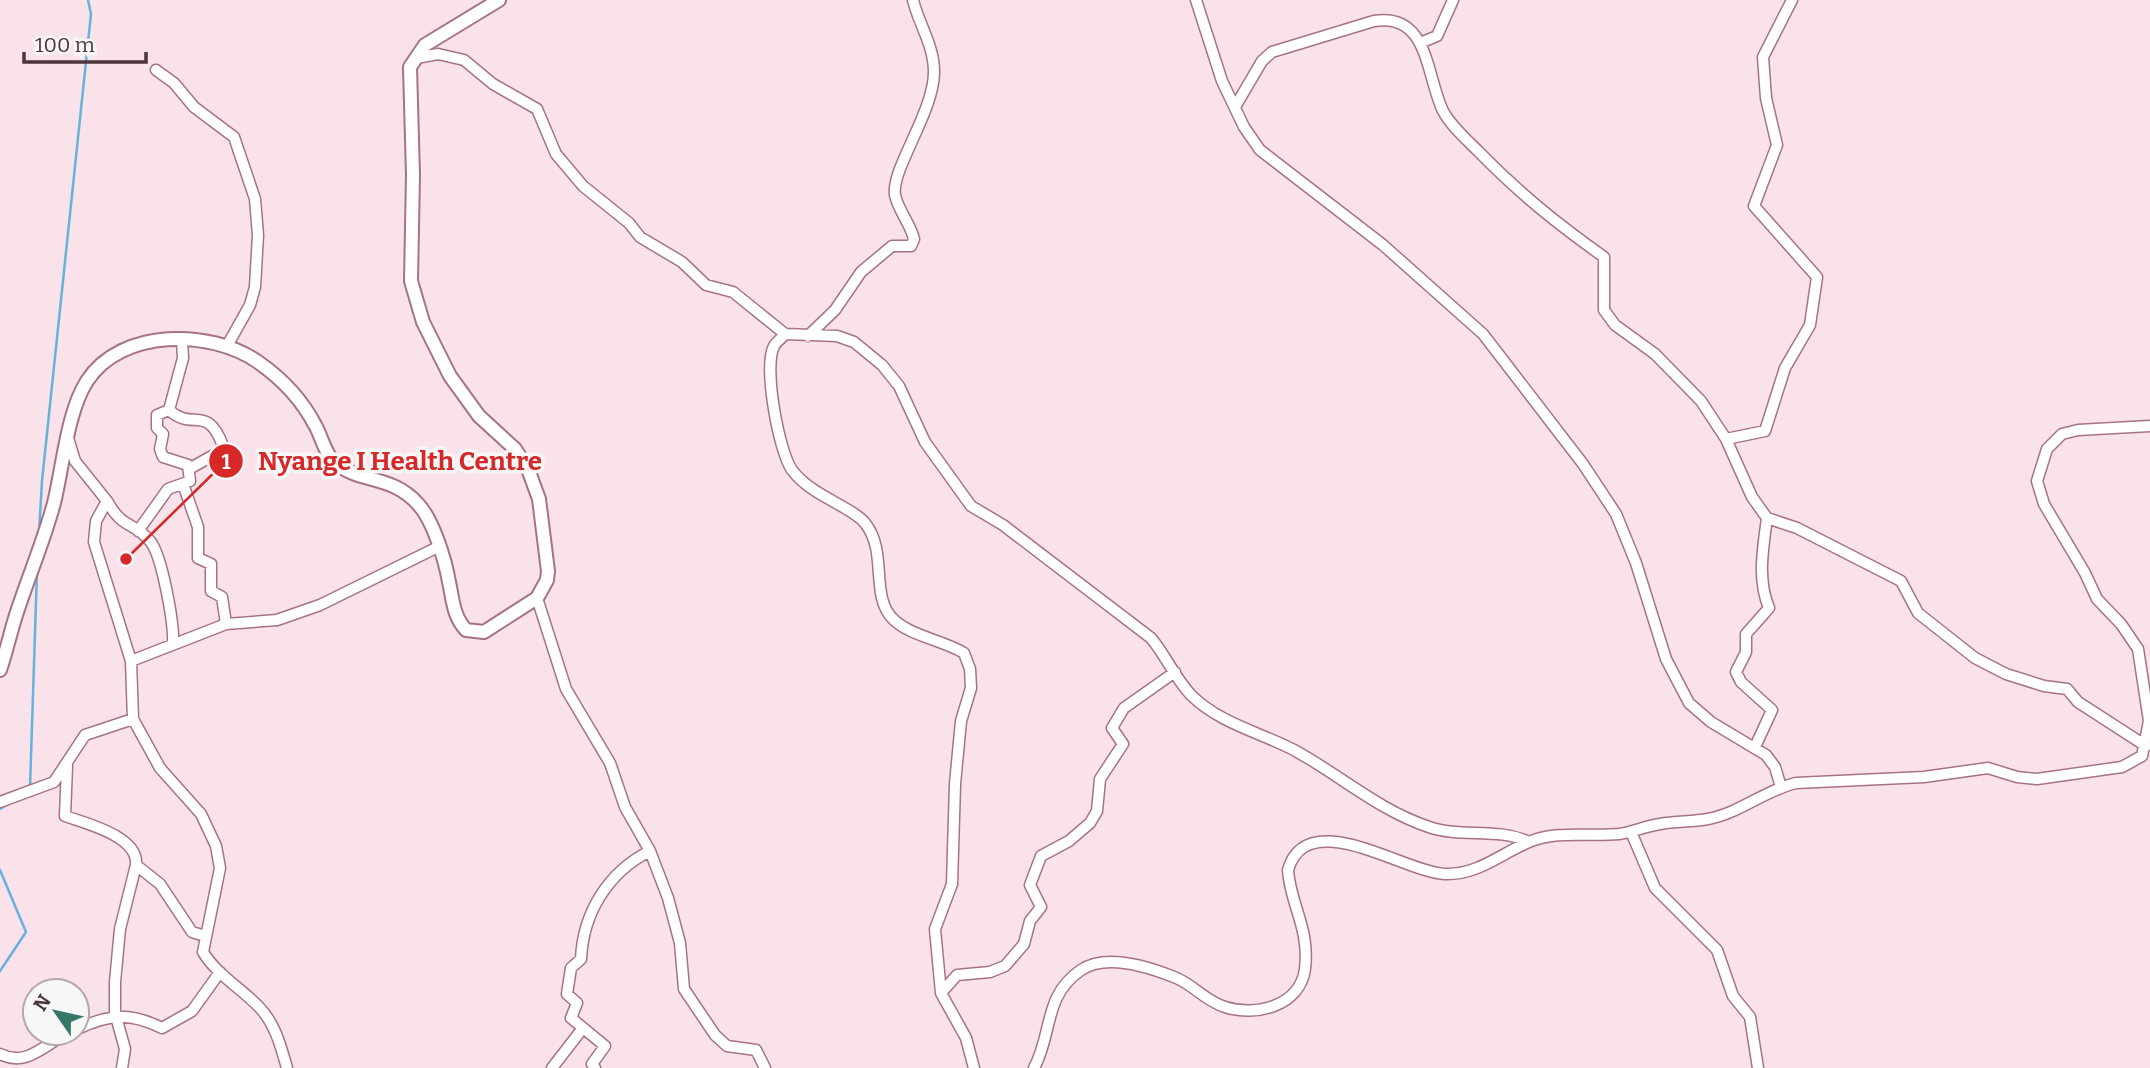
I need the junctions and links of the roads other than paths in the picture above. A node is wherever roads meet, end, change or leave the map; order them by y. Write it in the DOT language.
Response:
graph roads {
  1 [pos="499,0"];
  2 [pos="913,0"];
  3 [pos="1196,0"];
  4 [pos="1453,0"];
  5 [pos="1793,0"];
  6 [pos="1420,43"];
  7 [pos="413,59"];
  8 [pos="156,70"];
  9 [pos="1235,107"];
  10 [pos="785,334"];
  11 [pos="808,336"];
  12 [pos="182,341"];
  13 [pos="227,346"];
  14 [pos="169,410"];
  15 [pos="2150,426"];
  16 [pos="68,438"];
  17 [pos="1726,439"];
  18 [pos="189,469"];
  19 [pos="183,484"];
  20 [pos="107,501"];
  21 [pos="1767,518"];
  22 [pos="138,531"];
  23 [pos="438,547"];
  24 [pos="537,598"];
  25 [pos="226,624"];
  26 [pos="173,643"];
  27 [pos="131,661"];
  28 [pos="0,670"];
  29 [pos="1175,671"];
  30 [pos="132,719"];
  31 [pos="2146,746"];
  32 [pos="1755,747"];
  33 [pos="2146,758"];
  34 [pos="68,762"];
  35 [pos="1781,787"];
  36 [pos="0,802"];
  37 [pos="1631,832"];
  38 [pos="1529,842"];
  39 [pos="650,851"];
  40 [pos="136,865"];
  41 [pos="205,936"];
  42 [pos="220,972"];
  43 [pos="941,993"];
  44 [pos="116,1016"];
  45 [pos="91,1023"];
  46 [pos="583,1028"];
  47 [pos="44,1047"];
  48 [pos="0,1054"];
  49 [pos="122,1068"];
  50 [pos="287,1068"];
  51 [pos="552,1068"];
  52 [pos="595,1068"];
  53 [pos="765,1068"];
  54 [pos="974,1068"];
  55 [pos="1034,1068"];
  56 [pos="1758,1068"];
  1 -- 7 [label="main road"];
  2 -- 11 [label="street"];
  3 -- 9 [label="street"];
  4 -- 6 [label="street"];
  5 -- 17 [label="street"];
  6 -- 9 [label="street"];
  6 -- 17 [label="street"];
  7 -- 10 [label="street"];
  7 -- 24 [label="main road"];
  8 -- 13 [label="street"];
  9 -- 32 [label="street"];
  10 -- 11 [label="street"];
  10 -- 43 [label="street"];
  11 -- 29 [label="street"];
  12 -- 13 [label="main road"];
  12 -- 14 [label="street"];
  12 -- 16 [label="main road"];
  13 -- 23 [label="main road"];
  14 -- 18 [label="street"];
  14 -- 18 [label="street"];
  15 -- 31 [label="street"];
  16 -- 20 [label="street"];
  16 -- 28 [label="main road"];
  17 -- 21 [label="street"];
  18 -- 19 [label="street"];
  19 -- 22 [label="street"];
  19 -- 25 [label="street"];
  20 -- 22 [label="street"];
  20 -- 27 [label="street"];
  21 -- 31 [label="street"];
  21 -- 32 [label="street"];
  22 -- 26 [label="street"];
  23 -- 24 [label="main road"];
  23 -- 25 [label="street"];
  24 -- 39 [label="street"];
  25 -- 26 [label="street"];
  26 -- 27 [label="street"];
  27 -- 30 [label="street"];
  29 -- 38 [label="street"];
  29 -- 43 [label="street"];
  30 -- 34 [label="street"];
  30 -- 41 [label="street"];
  31 -- 33 [label="street"];
  32 -- 35 [label="street"];
  33 -- 35 [label="street"];
  34 -- 36 [label="street"];
  34 -- 40 [label="street"];
  35 -- 37 [label="street"];
  37 -- 38 [label="street"];
  37 -- 56 [label="street"];
  38 -- 55 [label="street"];
  39 -- 46 [label="street"];
  39 -- 53 [label="street"];
  40 -- 41 [label="street"];
  40 -- 44 [label="street"];
  41 -- 42 [label="street"];
  42 -- 44 [label="street"];
  42 -- 50 [label="street"];
  43 -- 54 [label="street"];
  44 -- 45 [label="street"];
  44 -- 49 [label="street"];
  46 -- 51 [label="street"];
  46 -- 52 [label="street"];
  47 -- 48 [label="street"];
}
